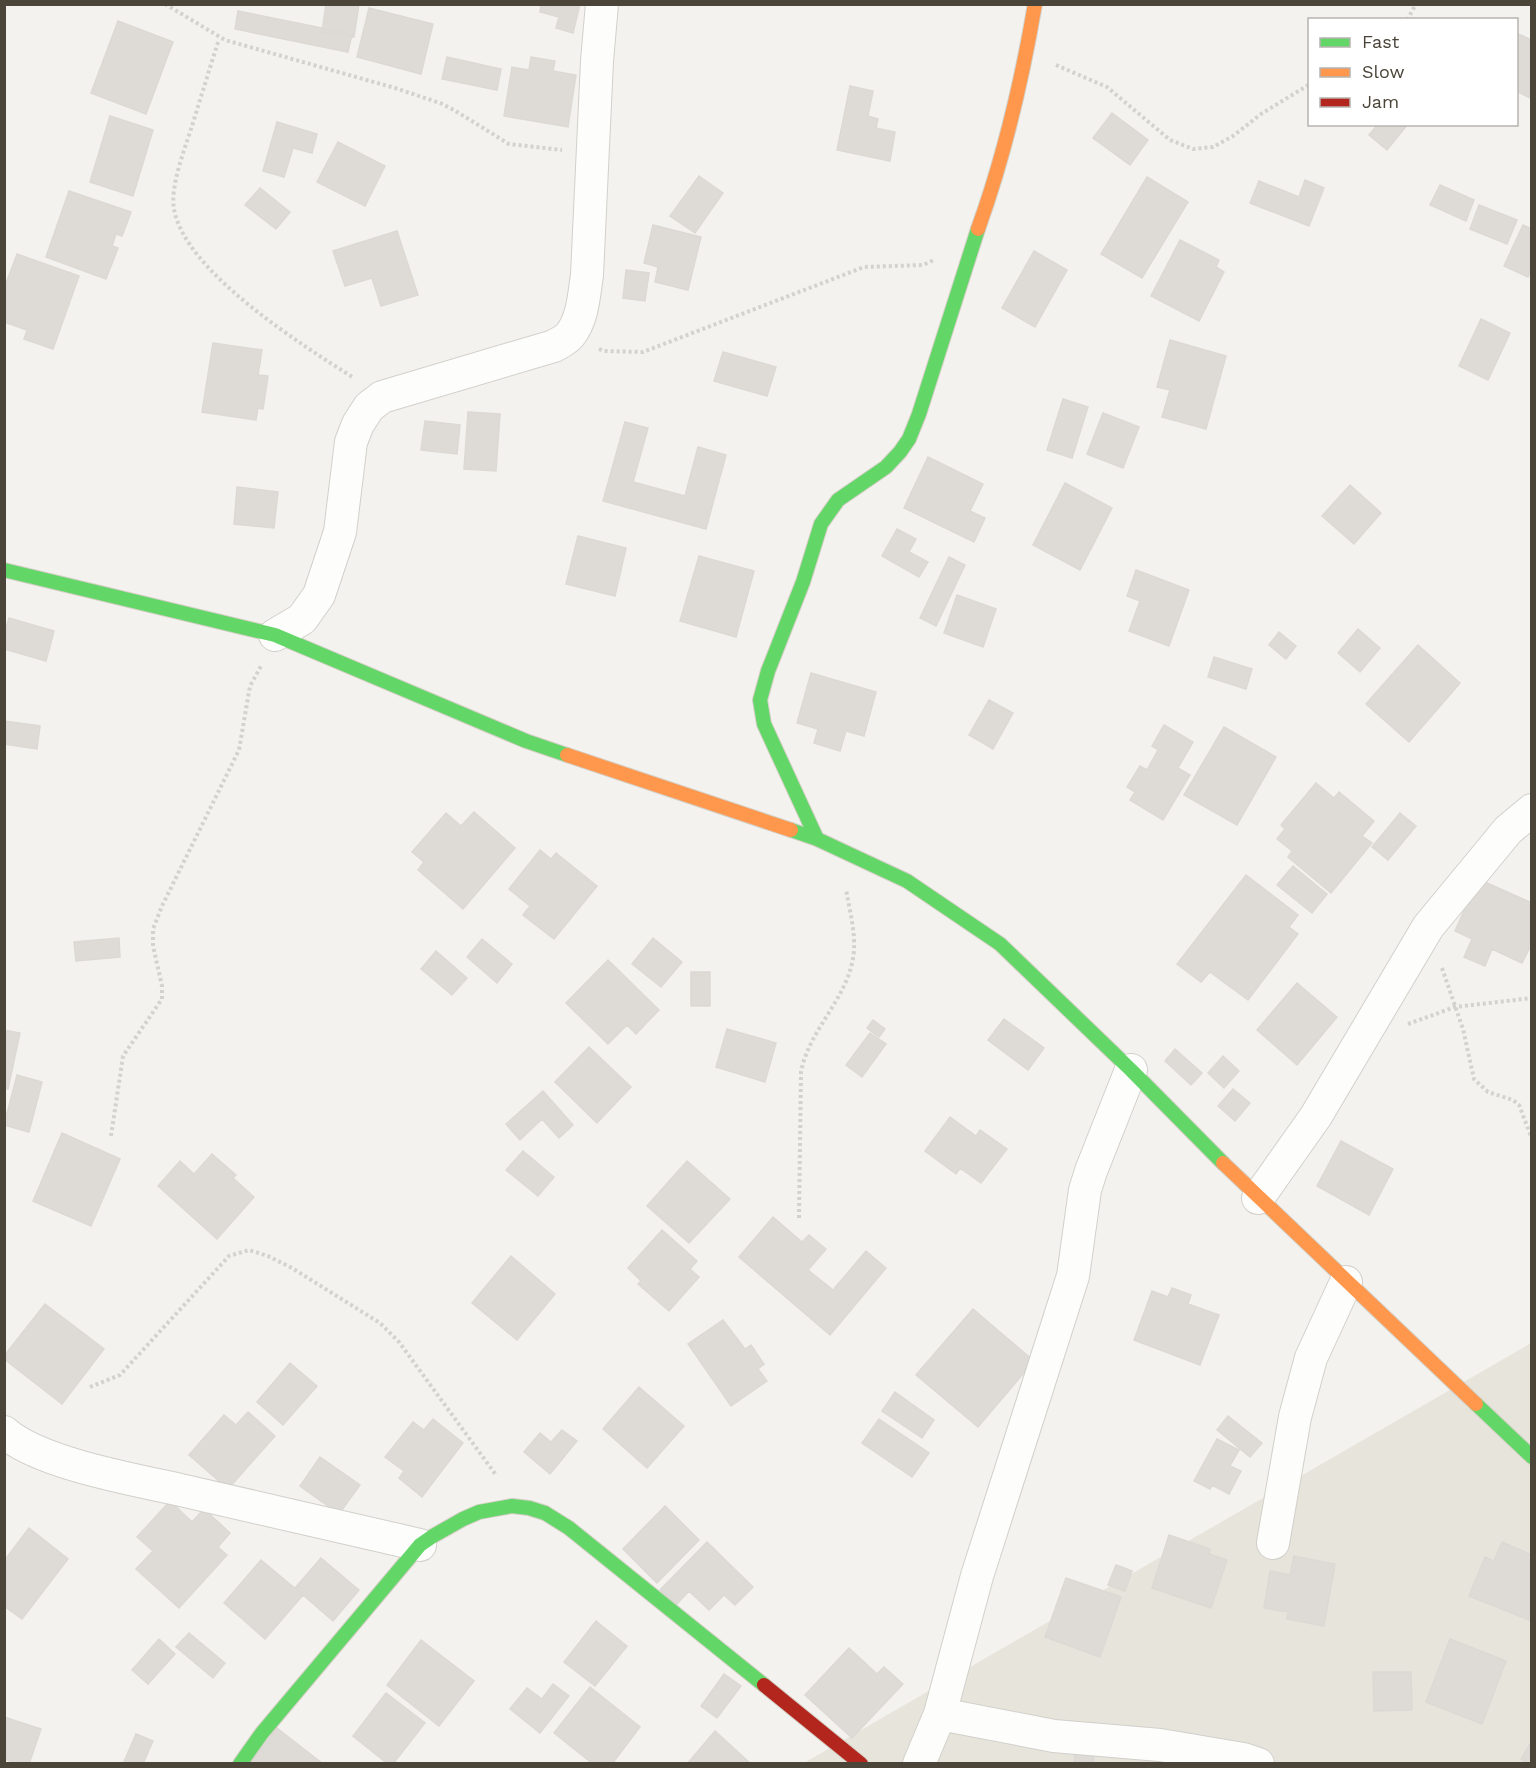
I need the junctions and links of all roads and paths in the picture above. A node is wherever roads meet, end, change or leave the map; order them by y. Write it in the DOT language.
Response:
graph roads {
  1 [pos="165,4"];
  2 [pos="602,4"];
  3 [pos="1035,4"];
  4 [pos="1416,4"];
  5 [pos="1408,18"];
  6 [pos="218,42"];
  7 [pos="1028,45"];
  8 [pos="1308,85"];
  9 [pos="592,153"];
  10 [pos="973,242"];
  11 [pos="569,336"];
  12 [pos="382,397"];
  13 [pos="4,570"];
  14 [pos="284,639"];
  15 [pos="1532,810"];
  16 [pos="817,839"];
  17 [pos="840,850"];
  18 [pos="1428,927"];
  19 [pos="1532,998"];
  20 [pos="1455,1007"];
  21 [pos="1360,1042"];
  22 [pos="1131,1070"];
  23 [pos="111,1136"];
  24 [pos="1532,1139"];
  25 [pos="1258,1198"];
  26 [pos="799,1218"];
  27 [pos="1346,1282"];
  28 [pos="90,1388"];
  29 [pos="7,1440"];
  30 [pos="1532,1457"];
  31 [pos="516,1506"];
  32 [pos="1273,1543"];
  33 [pos="420,1545"];
  34 [pos="940,1714"];
  35 [pos="240,1764"];
  36 [pos="861,1764"];
  37 [pos="919,1764"];
  38 [pos="1258,1764"];
  1 -- 9 [label="path"];
  2 -- 9 [label="street"];
  3 -- 7 [label="street"];
  4 -- 5 [label="path"];
  6 -- 12 [label="path"];
  7 -- 8 [label="path"];
  7 -- 10 [label="street"];
  9 -- 11 [label="street"];
  10 -- 11 [label="path"];
  10 -- 16 [label="street"];
  11 -- 12 [label="street"];
  12 -- 14 [label="street"];
  13 -- 14 [label="street"];
  14 -- 16 [label="street"];
  14 -- 23 [label="path"];
  15 -- 18 [label="street"];
  16 -- 17 [label="street"];
  17 -- 22 [label="street"];
  17 -- 26 [label="path"];
  18 -- 20 [label="path"];
  18 -- 21 [label="street"];
  19 -- 20 [label="path"];
  20 -- 21 [label="path"];
  20 -- 24 [label="path"];
  21 -- 25 [label="street"];
  22 -- 25 [label="street"];
  22 -- 34 [label="street"];
  25 -- 27 [label="street"];
  27 -- 30 [label="street"];
  27 -- 32 [label="street"];
  28 -- 31 [label="path"];
  29 -- 33 [label="street"];
  31 -- 33 [label="street"];
  31 -- 36 [label="street"];
  33 -- 35 [label="street"];
  34 -- 37 [label="street"];
  34 -- 38 [label="street"];
}
